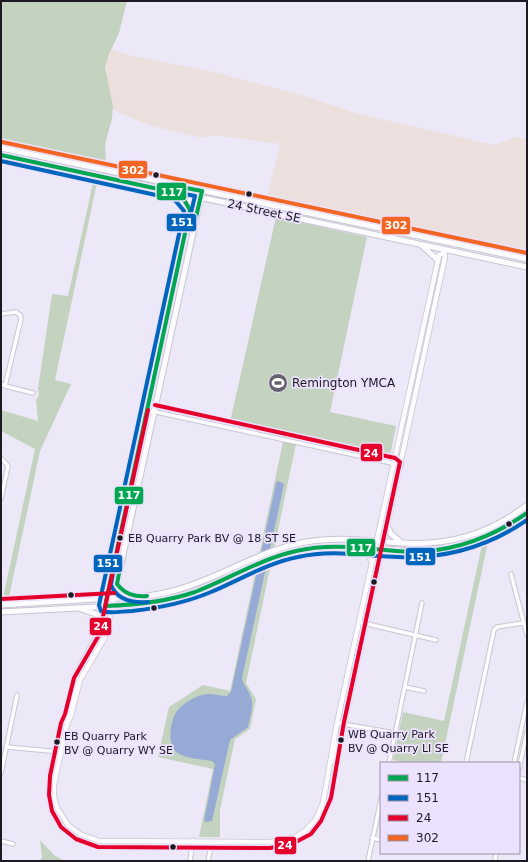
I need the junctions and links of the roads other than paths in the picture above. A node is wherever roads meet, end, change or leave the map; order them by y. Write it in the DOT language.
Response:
graph roads {
  1 [pos="1,148"];
  2 [pos="1,156"];
  3 [pos="194,190"];
  4 [pos="202,191"];
  5 [pos="177,193"];
  6 [pos="192,196"];
  7 [pos="200,198"];
  8 [pos="190,210"];
  9 [pos="420,244"];
  10 [pos="444,251"];
  11 [pos="438,260"];
  12 [pos="527,260"];
  13 [pos="527,267"];
  14 [pos="1,314"];
  15 [pos="413,377"];
  16 [pos="419,378"];
  17 [pos="3,385"];
  18 [pos="33,393"];
  19 [pos="146,410"];
  20 [pos="154,411"];
  21 [pos="1,458"];
  22 [pos="394,464"];
  23 [pos="401,465"];
  24 [pos="1,499"];
  25 [pos="527,505"];
  26 [pos="527,513"];
  27 [pos="387,526"];
  28 [pos="380,541"];
  29 [pos="402,543"];
  30 [pos="357,547"];
  31 [pos="375,549"];
  32 [pos="382,549"];
  33 [pos="372,562"];
  34 [pos="511,574"];
  35 [pos="117,584"];
  36 [pos="114,598"];
  37 [pos="134,598"];
  38 [pos="106,599"];
  39 [pos="422,603"];
  40 [pos="1,605"];
  41 [pos="105,606"];
  42 [pos="112,606"];
  43 [pos="76,608"];
  44 [pos="1,612"];
  45 [pos="101,622"];
  46 [pos="359,622"];
  47 [pos="523,623"];
  48 [pos="365,624"];
  49 [pos="416,635"];
  50 [pos="527,635"];
  51 [pos="436,640"];
  52 [pos="405,687"];
  53 [pos="424,691"];
  54 [pos="17,695"];
  55 [pos="527,702"];
  56 [pos="337,723"];
  57 [pos="67,724"];
  58 [pos="344,724"];
  59 [pos="522,725"];
  60 [pos="527,726"];
  61 [pos="527,732"];
  62 [pos="395,733"];
  63 [pos="6,747"];
  64 [pos="61,752"];
  65 [pos="389,762"];
  66 [pos="466,762"];
  67 [pos="514,762"];
  68 [pos="520,764"];
  69 [pos="330,768"];
  70 [pos="1,773"];
  71 [pos="380,803"];
  72 [pos="372,838"];
  73 [pos="193,840"];
  74 [pos="380,840"];
  75 [pos="1,841"];
  76 [pos="212,841"];
  77 [pos="13,844"];
  78 [pos="190,861"];
  79 [pos="208,861"];
  80 [pos="368,861"];
  1 -- 3 [label="main road, 24 Street SE"];
  2 -- 5 [label="main road, 24 Street SE"];
  3 -- 4 [label="main road, 24 Street SE"];
  3 -- 6 [label="main road"];
  4 -- 7 [label="main road"];
  4 -- 12 [label="main road, 24 Street SE"];
  5 -- 6 [label="main road, 24 Street SE"];
  5 -- 8 [label="main road"];
  6 -- 7 [label="main road, 24 Street SE"];
  6 -- 8 [label="main road"];
  7 -- 9 [label="main road, 24 Street SE"];
  7 -- 20 [label="main road"];
  8 -- 19 [label="main road"];
  9 -- 10 [label="main road, 24 Street SE"];
  9 -- 11 [label="main road"];
  10 -- 11 [label="street"];
  10 -- 13 [label="main road, 24 Street SE"];
  10 -- 16 [label="street"];
  11 -- 15 [label="street"];
  14 -- 17 [label="street"];
  15 -- 16 [label="street"];
  15 -- 22 [label="street"];
  16 -- 23 [label="street"];
  17 -- 18 [label="street"];
  19 -- 20 [label="street"];
  19 -- 38 [label="main road"];
  20 -- 22 [label="street"];
  20 -- 35 [label="main road"];
  21 -- 24 [label="street"];
  22 -- 23 [label="street"];
  22 -- 28 [label="street"];
  23 -- 27 [label="street"];
  25 -- 29 [label="main road"];
  26 -- 32 [label="main road"];
  27 -- 28 [label="street"];
  27 -- 29 [label="main road"];
  28 -- 29 [label="main road"];
  28 -- 31 [label="street"];
  28 -- 32 [label="street"];
  28 -- 37 [label="main road"];
  30 -- 31 [label="main road"];
  30 -- 33 [label="main road"];
  30 -- 42 [label="main road"];
  31 -- 32 [label="main road"];
  31 -- 33 [label="street"];
  32 -- 48 [label="street"];
  33 -- 46 [label="street"];
  34 -- 47 [label="street"];
  35 -- 36 [label="main road"];
  35 -- 37 [label="main road"];
  36 -- 37 [label="main road"];
  36 -- 38 [label="main road"];
  36 -- 42 [label="main road"];
  38 -- 40 [label="main road"];
  38 -- 41 [label="main road"];
  39 -- 49 [label="street"];
  41 -- 42 [label="main road"];
  41 -- 43 [label="main road"];
  41 -- 45 [label="street"];
  42 -- 57 [label="street"];
  43 -- 44 [label="main road"];
  43 -- 45 [label="main road"];
  45 -- 57 [label="street"];
  46 -- 48 [label="street"];
  46 -- 56 [label="street"];
  47 -- 50 [label="street"];
  47 -- 66 [label="street"];
  48 -- 49 [label="street"];
  48 -- 58 [label="street"];
  49 -- 51 [label="street"];
  49 -- 52 [label="street"];
  52 -- 53 [label="street"];
  52 -- 62 [label="street"];
  54 -- 63 [label="street"];
  55 -- 59 [label="street"];
  56 -- 58 [label="street"];
  56 -- 69 [label="street"];
  57 -- 64 [label="street"];
  58 -- 62 [label="street"];
  58 -- 69 [label="street"];
  59 -- 60 [label="street"];
  59 -- 67 [label="street"];
  61 -- 68 [label="street"];
  62 -- 65 [label="street"];
  63 -- 64 [label="street"];
  63 -- 70 [label="street"];
  64 -- 73 [label="street"];
  69 -- 76 [label="street"];
  71 -- 72 [label="street"];
  72 -- 74 [label="street"];
  72 -- 80 [label="street"];
  73 -- 76 [label="street"];
  73 -- 78 [label="street"];
  75 -- 77 [label="street"];
  76 -- 79 [label="street"];
}
